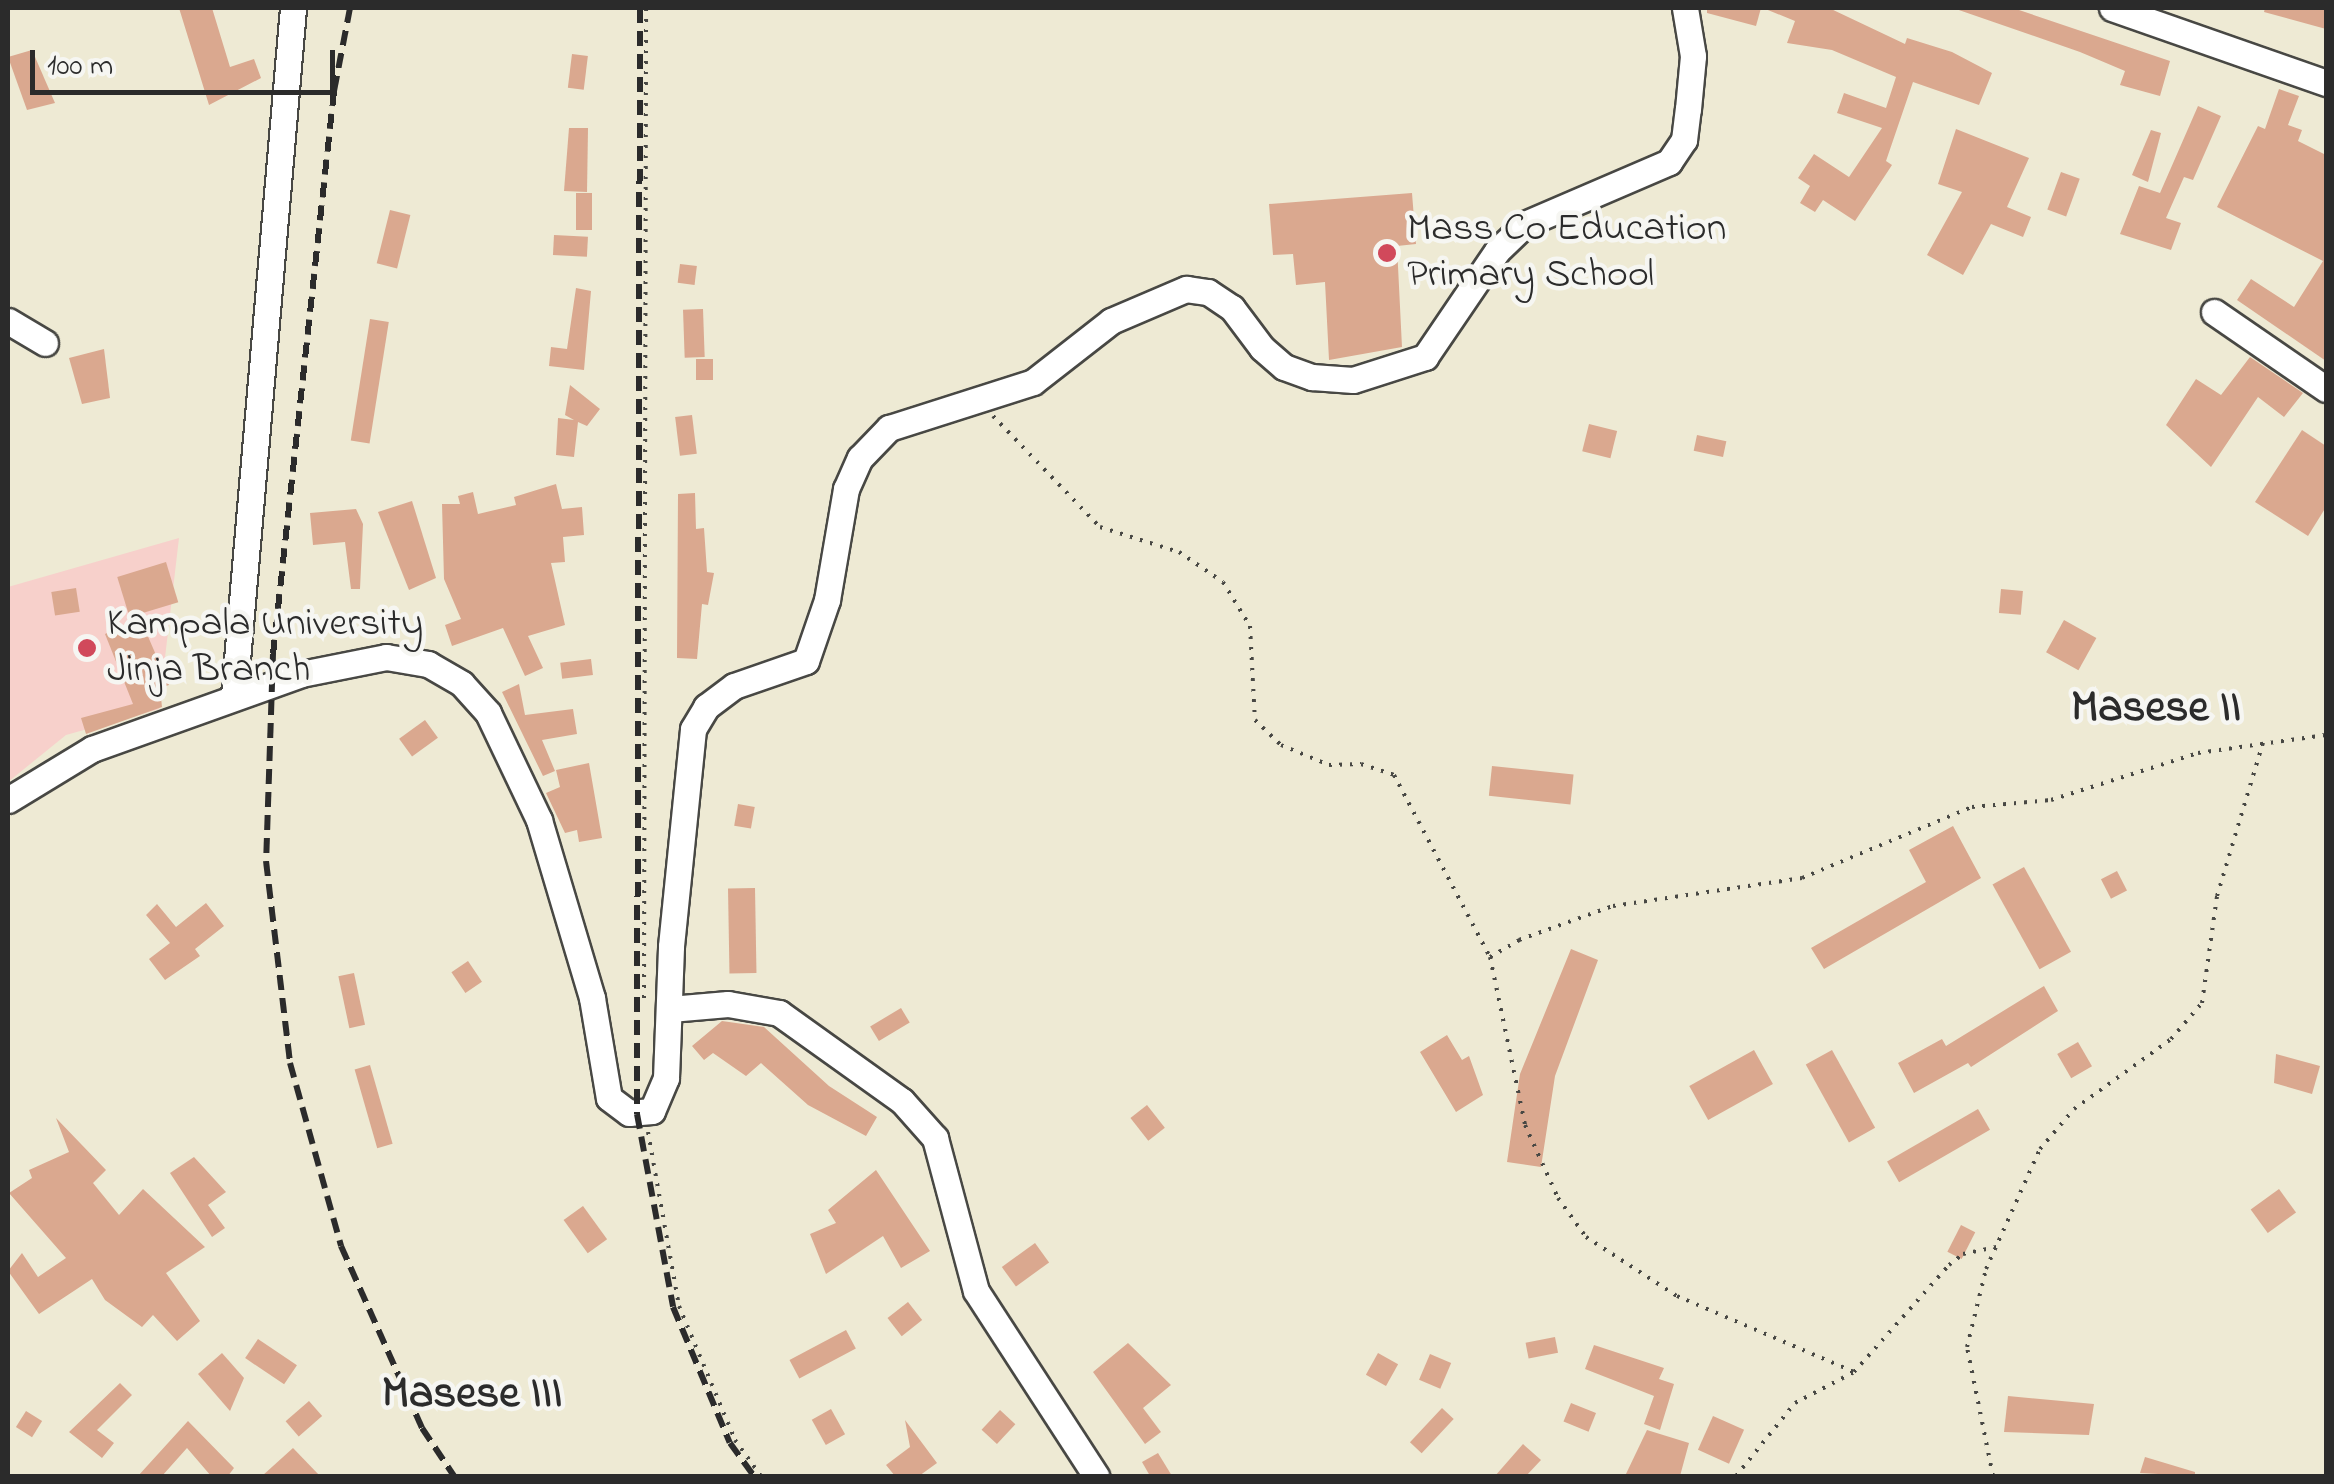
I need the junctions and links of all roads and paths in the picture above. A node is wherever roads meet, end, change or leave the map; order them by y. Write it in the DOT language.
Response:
graph roads {
  1 [pos="292,8"];
  2 [pos="646,8"];
  3 [pos="1684,8"];
  4 [pos="2112,8"];
  5 [pos="2326,83"];
  6 [pos="2214,312"];
  7 [pos="8,320"];
  8 [pos="45,343"];
  9 [pos="2326,390"];
  10 [pos="977,397"];
  11 [pos="234,695"];
  12 [pos="2326,735"];
  13 [pos="2263,744"];
  14 [pos="8,800"];
  15 [pos="1490,958"];
  16 [pos="657,1012"];
  17 [pos="644,1114"];
  18 [pos="2000,1246"];
  19 [pos="1854,1372"];
  20 [pos="761,1476"];
  21 [pos="1096,1476"];
  22 [pos="1736,1476"];
  23 [pos="1993,1476"];
  1 -- 11 [label="street"];
  2 -- 16 [label="path"];
  3 -- 10 [label="street"];
  4 -- 5 [label="street"];
  6 -- 9 [label="street"];
  7 -- 8 [label="street"];
  10 -- 15 [label="path"];
  10 -- 16 [label="street"];
  11 -- 14 [label="street"];
  11 -- 17 [label="street"];
  12 -- 13 [label="path"];
  13 -- 15 [label="path"];
  13 -- 18 [label="path"];
  15 -- 19 [label="path"];
  16 -- 17 [label="street"];
  16 -- 21 [label="street"];
  17 -- 20 [label="path"];
  18 -- 19 [label="path"];
  18 -- 23 [label="path"];
  19 -- 22 [label="path"];
}
